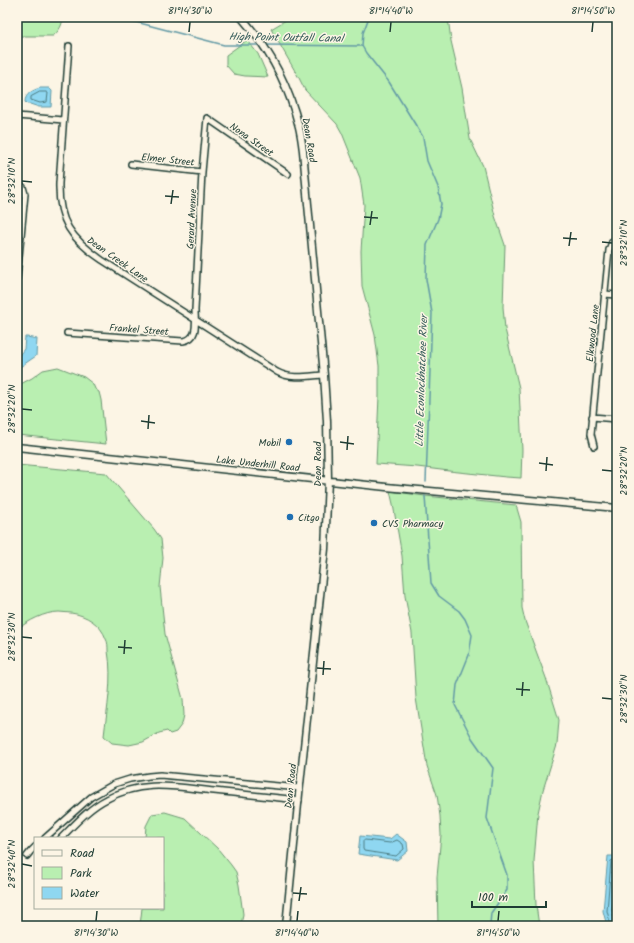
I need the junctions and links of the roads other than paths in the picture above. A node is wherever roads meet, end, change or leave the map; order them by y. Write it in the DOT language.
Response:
graph roads {
  1 [pos="242,18"];
  2 [pos="69,46"];
  3 [pos="17,116"];
  4 [pos="207,118"];
  5 [pos="64,120"];
  6 [pos="131,164"];
  7 [pos="202,172"];
  8 [pos="288,174"];
  9 [pos="17,182"];
  10 [pos="617,237"];
  11 [pos="17,278"];
  12 [pos="604,294"];
  13 [pos="617,295"];
  14 [pos="195,320"];
  15 [pos="67,333"];
  16 [pos="324,375"];
  17 [pos="592,417"];
  18 [pos="617,420"];
  19 [pos="594,446"];
  20 [pos="17,447"];
  21 [pos="328,480"];
  22 [pos="617,508"];
  23 [pos="300,788"];
  24 [pos="299,800"];
  25 [pos="46,837"];
  26 [pos="61,837"];
  27 [pos="34,848"];
  28 [pos="34,854"];
  29 [pos="286,926"];
  1 -- 16 [label="street, Dean Road"];
  2 -- 5 [label="street, Dean Creek Lane"];
  3 -- 5 [label="street"];
  4 -- 7 [label="street, Gerard Avenue"];
  4 -- 8 [label="street, Nona Street"];
  5 -- 14 [label="street, Dean Creek Lane"];
  6 -- 7 [label="street, Elmer Street"];
  7 -- 14 [label="street, Gerard Avenue"];
  9 -- 11 [label="street"];
  10 -- 12 [label="street, Elkwood Lane"];
  12 -- 13 [label="street"];
  12 -- 17 [label="street, Elkwood Lane"];
  14 -- 15 [label="street, Frankel Street"];
  14 -- 16 [label="street, Dean Creek Lane"];
  16 -- 21 [label="street, Dean Road"];
  17 -- 18 [label="street"];
  17 -- 19 [label="street, Elkwood Lane"];
  20 -- 21 [label="street, Lake Underhill Road"];
  21 -- 22 [label="street, Lake Underhill Road"];
  21 -- 23 [label="street, Dean Road"];
  23 -- 24 [label="street, Dean Road"];
  23 -- 25 [label="street"];
  24 -- 26 [label="street"];
  24 -- 29 [label="street, Dean Road"];
  27 -- 28 [label="street"];
}
